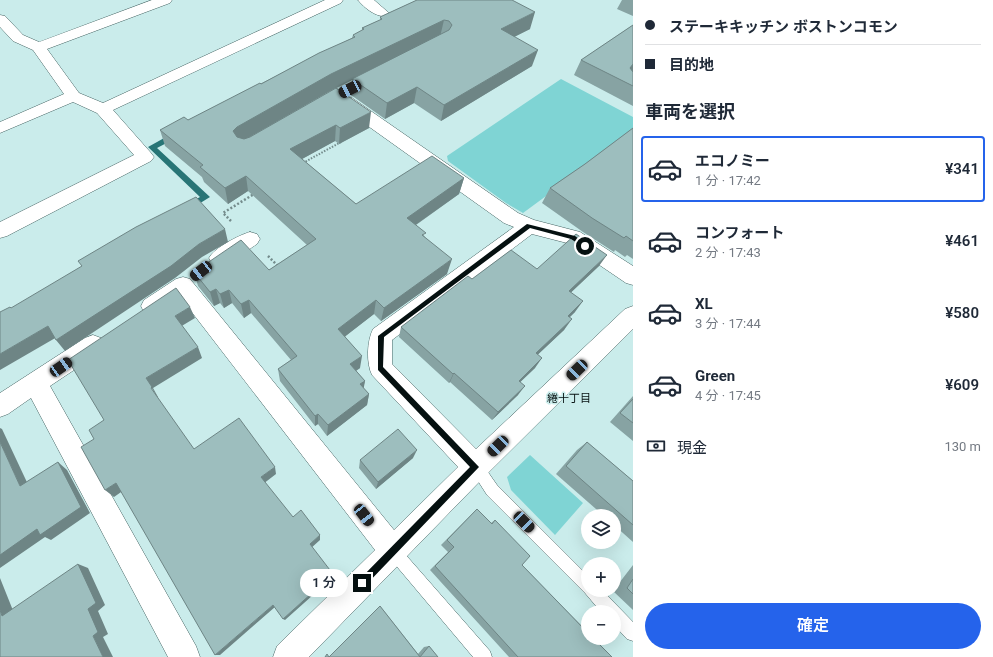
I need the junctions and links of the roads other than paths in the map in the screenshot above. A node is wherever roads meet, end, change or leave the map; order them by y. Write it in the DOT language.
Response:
graph roads {
  1 [pos="165,0"];
  2 [pos="336,0"];
  3 [pos="365,0"];
  4 [pos="382,13"];
  5 [pos="0,19"];
  6 [pos="38,47"];
  7 [pos="339,94"];
  8 [pos="73,96"];
  9 [pos="103,109"];
  10 [pos="0,128"];
  11 [pos="529,226"];
  12 [pos="0,231"];
  13 [pos="250,239"];
  14 [pos="196,275"];
  15 [pos="633,277"];
  16 [pos="633,315"];
  17 [pos="132,319"];
  18 [pos="113,332"];
  19 [pos="36,384"];
  20 [pos="0,406"];
  21 [pos="476,467"];
  22 [pos="393,551"];
  23 [pos="581,580"];
  24 [pos="598,597"];
  25 [pos="605,605"];
  26 [pos="621,621"];
  27 [pos="633,633"];
  28 [pos="185,657"];
  29 [pos="288,657"];
  30 [pos="484,657"];
  1 -- 6 [label="street"];
  2 -- 9 [label="street"];
  3 -- 4 [label="street"];
  5 -- 6 [label="street"];
  6 -- 8 [label="street"];
  7 -- 11 [label="street"];
  8 -- 9 [label="street"];
  8 -- 10 [label="street"];
  9 -- 12 [label="street"];
  11 -- 15 [label="street"];
  11 -- 21 [label="street"];
  13 -- 14 [label="street"];
  14 -- 17 [label="street"];
  14 -- 22 [label="street"];
  16 -- 21 [label="street"];
  18 -- 19 [label="street"];
  19 -- 20 [label="street"];
  19 -- 28 [label="street"];
  21 -- 22 [label="street"];
  21 -- 23 [label="lane"];
  22 -- 29 [label="street"];
  22 -- 30 [label="lane"];
  24 -- 25 [label="lane"];
  26 -- 27 [label="lane"];
}
